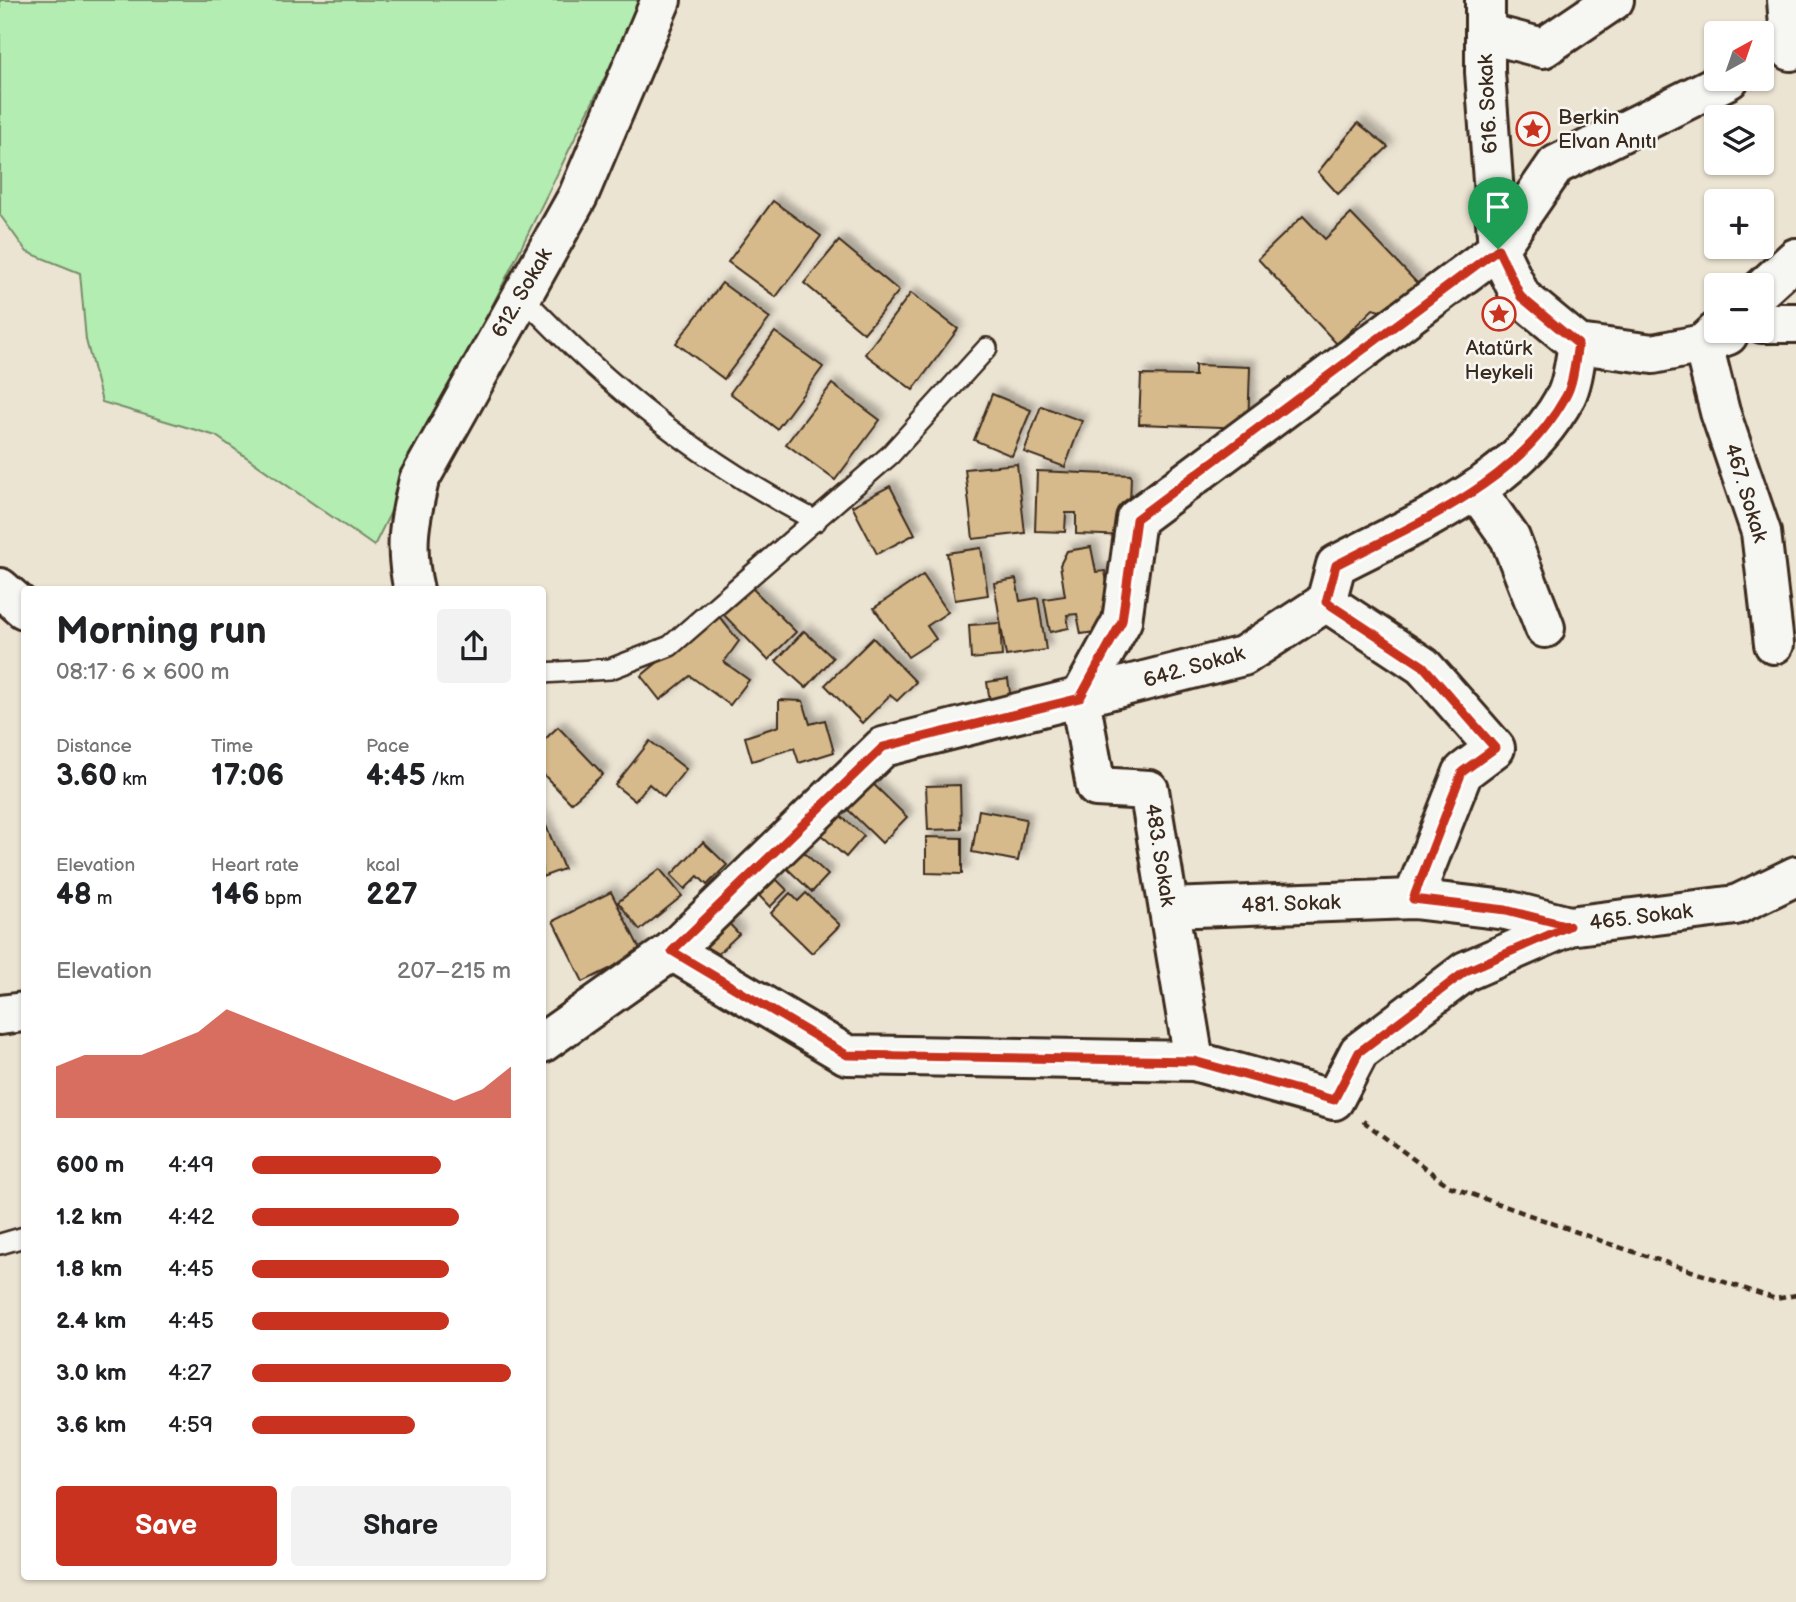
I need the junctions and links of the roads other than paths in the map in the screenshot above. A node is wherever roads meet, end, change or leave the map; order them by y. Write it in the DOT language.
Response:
graph roads {
  1 [pos="661,0"];
  2 [pos="1614,0"];
  3 [pos="1787,0"];
  4 [pos="1485,16"];
  5 [pos="1783,54"];
  6 [pos="1705,91"];
  7 [pos="1498,249"];
  8 [pos="1796,258"];
  9 [pos="1774,278"];
  10 [pos="521,295"];
  11 [pos="1774,323"];
  12 [pos="1796,323"];
  13 [pos="1704,339"];
  14 [pos="1711,343"];
  15 [pos="1578,344"];
  16 [pos="987,348"];
  17 [pos="1477,491"];
  18 [pos="817,522"];
  19 [pos="413,586"];
  20 [pos="0,588"];
  21 [pos="1326,602"];
  22 [pos="21,606"];
  23 [pos="1545,628"];
  24 [pos="1774,644"];
  25 [pos="546,673"];
  26 [pos="1080,698"];
  27 [pos="1796,876"];
  28 [pos="1413,899"];
  29 [pos="1168,908"];
  30 [pos="1569,926"];
  31 [pos="672,951"];
  32 [pos="21,1012"];
  33 [pos="0,1015"];
  34 [pos="546,1041"];
  35 [pos="1194,1061"];
  36 [pos="21,1238"];
  37 [pos="0,1244"];
  1 -- 10 [label="street, 612. Sokak"];
  2 -- 4 [label="street"];
  3 -- 5 [label="street"];
  4 -- 7 [label="street, 616. Sokak"];
  6 -- 7 [label="street"];
  7 -- 15 [label="street"];
  7 -- 26 [label="street"];
  8 -- 9 [label="street"];
  10 -- 18 [label="lane"];
  10 -- 19 [label="street, 612. Sokak"];
  11 -- 12 [label="street"];
  13 -- 15 [label="street"];
  14 -- 24 [label="street, 467. Sokak"];
  15 -- 17 [label="street"];
  16 -- 18 [label="lane"];
  17 -- 21 [label="street"];
  17 -- 23 [label="street"];
  18 -- 25 [label="lane"];
  20 -- 22 [label="street"];
  21 -- 26 [label="street, 642. Sokak"];
  21 -- 28 [label="street"];
  26 -- 29 [label="street, 483. Sokak"];
  26 -- 31 [label="street, 642. Sokak"];
  27 -- 30 [label="street, 465. Sokak"];
  28 -- 29 [label="street, 481. Sokak"];
  28 -- 30 [label="street, 481. Sokak"];
  29 -- 35 [label="street, 483. Sokak"];
  30 -- 35 [label="street, 465. Sokak"];
  31 -- 34 [label="street"];
  31 -- 35 [label="street"];
  32 -- 33 [label="street"];
  36 -- 37 [label="lane"];
}
